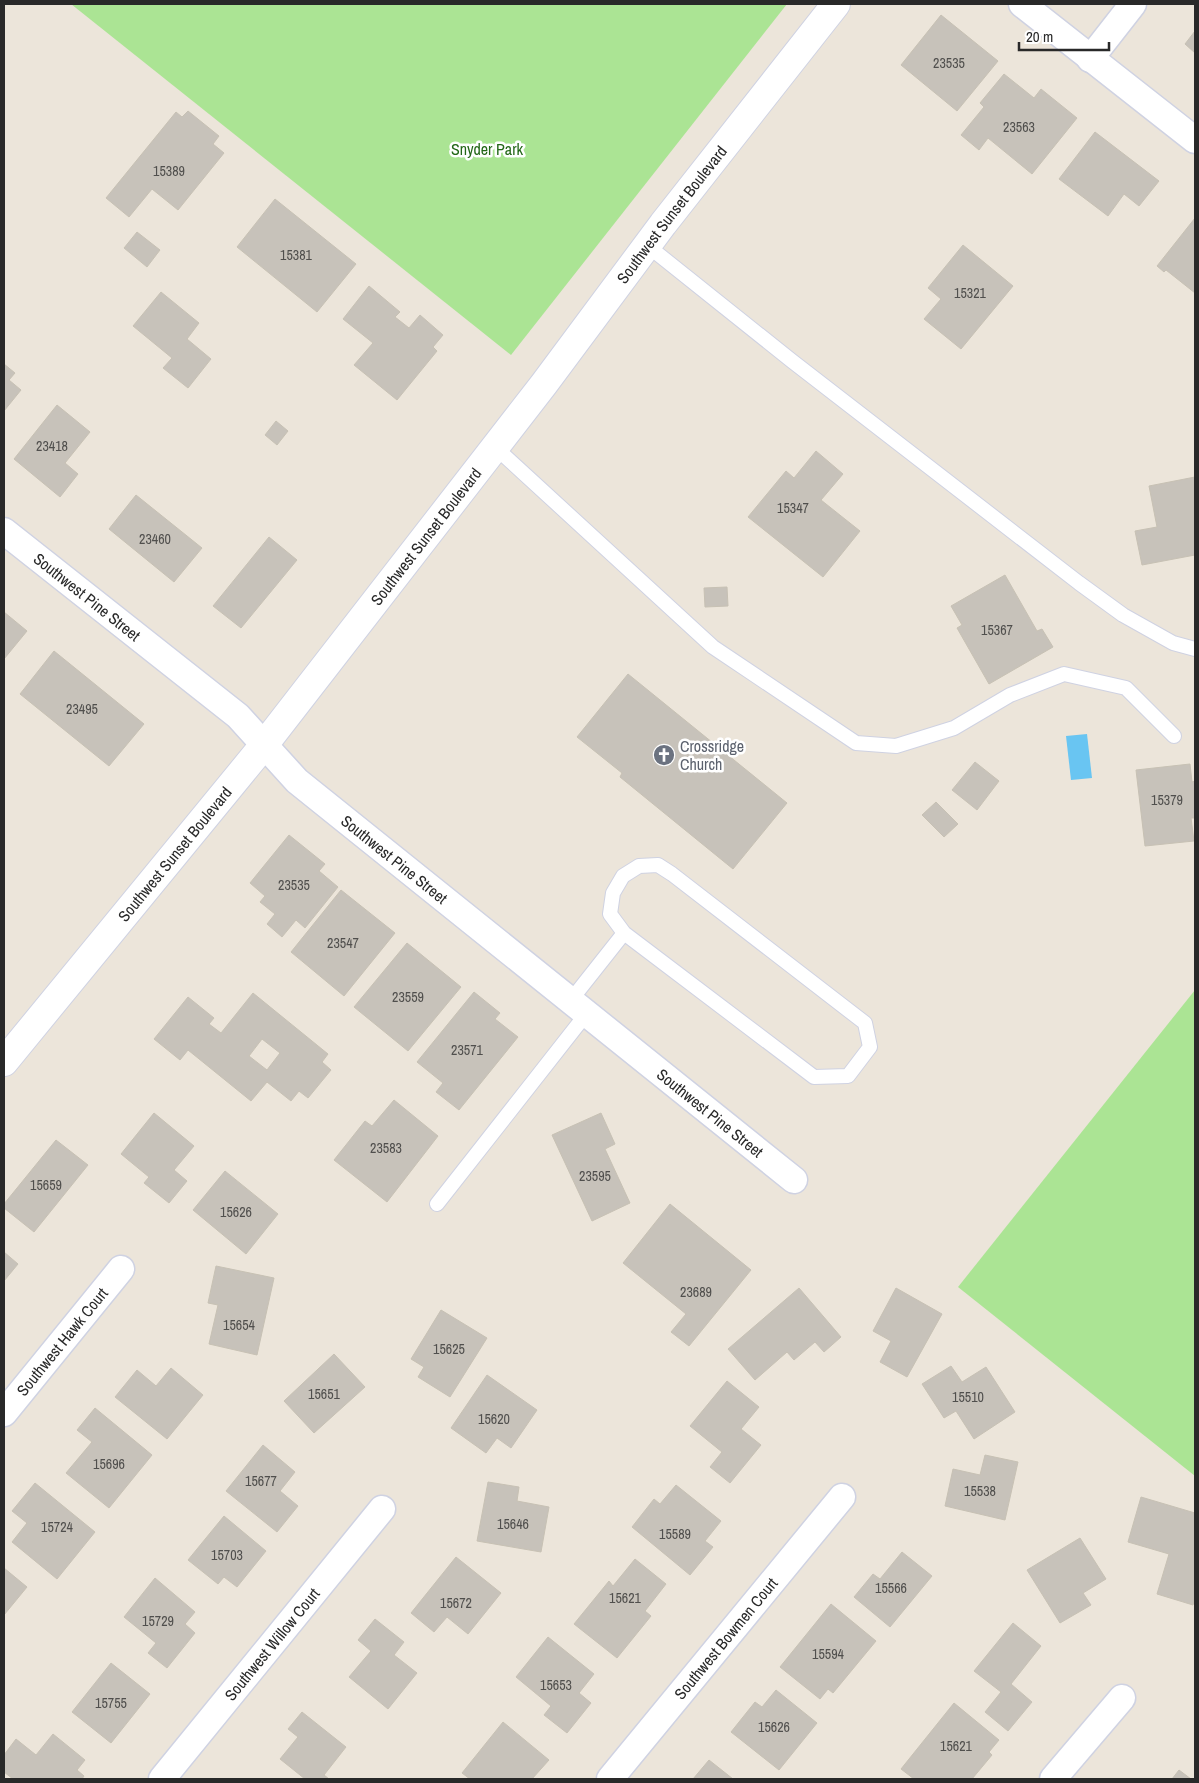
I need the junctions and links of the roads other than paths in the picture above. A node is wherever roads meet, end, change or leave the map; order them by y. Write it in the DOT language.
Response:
graph roads {
  1 [pos="836,4"];
  2 [pos="1022,4"];
  3 [pos="1132,4"];
  4 [pos="1090,59"];
  5 [pos="1195,140"];
  6 [pos="648,246"];
  7 [pos="495,448"];
  8 [pos="4,531"];
  9 [pos="1195,649"];
  10 [pos="1174,736"];
  11 [pos="264,745"];
  12 [pos="624,933"];
  13 [pos="579,1007"];
  14 [pos="4,1062"];
  15 [pos="794,1180"];
  16 [pos="436,1204"];
  17 [pos="121,1268"];
  18 [pos="4,1413"];
  19 [pos="842,1497"];
  20 [pos="382,1509"];
  21 [pos="1122,1698"];
  22 [pos="162,1779"];
  23 [pos="610,1779"];
  24 [pos="1053,1779"];
  1 -- 6 [label="main road, Southwest Sunset Boulevard"];
  2 -- 4 [label="street"];
  3 -- 4 [label="street"];
  4 -- 5 [label="street"];
  6 -- 7 [label="main road, Southwest Sunset Boulevard"];
  6 -- 9 [label="lane"];
  7 -- 10 [label="lane"];
  7 -- 11 [label="main road, Southwest Sunset Boulevard"];
  8 -- 11 [label="street, Southwest Pine Street"];
  11 -- 13 [label="street, Southwest Pine Street"];
  11 -- 14 [label="main road, Southwest Sunset Boulevard"];
  12 -- 12 [label="lane"];
  12 -- 13 [label="lane"];
  13 -- 15 [label="street, Southwest Pine Street"];
  13 -- 16 [label="lane"];
  17 -- 18 [label="street, Southwest Hawk Court"];
  19 -- 23 [label="street, Southwest Bowmen Court"];
  20 -- 22 [label="street, Southwest Willow Court"];
  21 -- 24 [label="street"];
}
